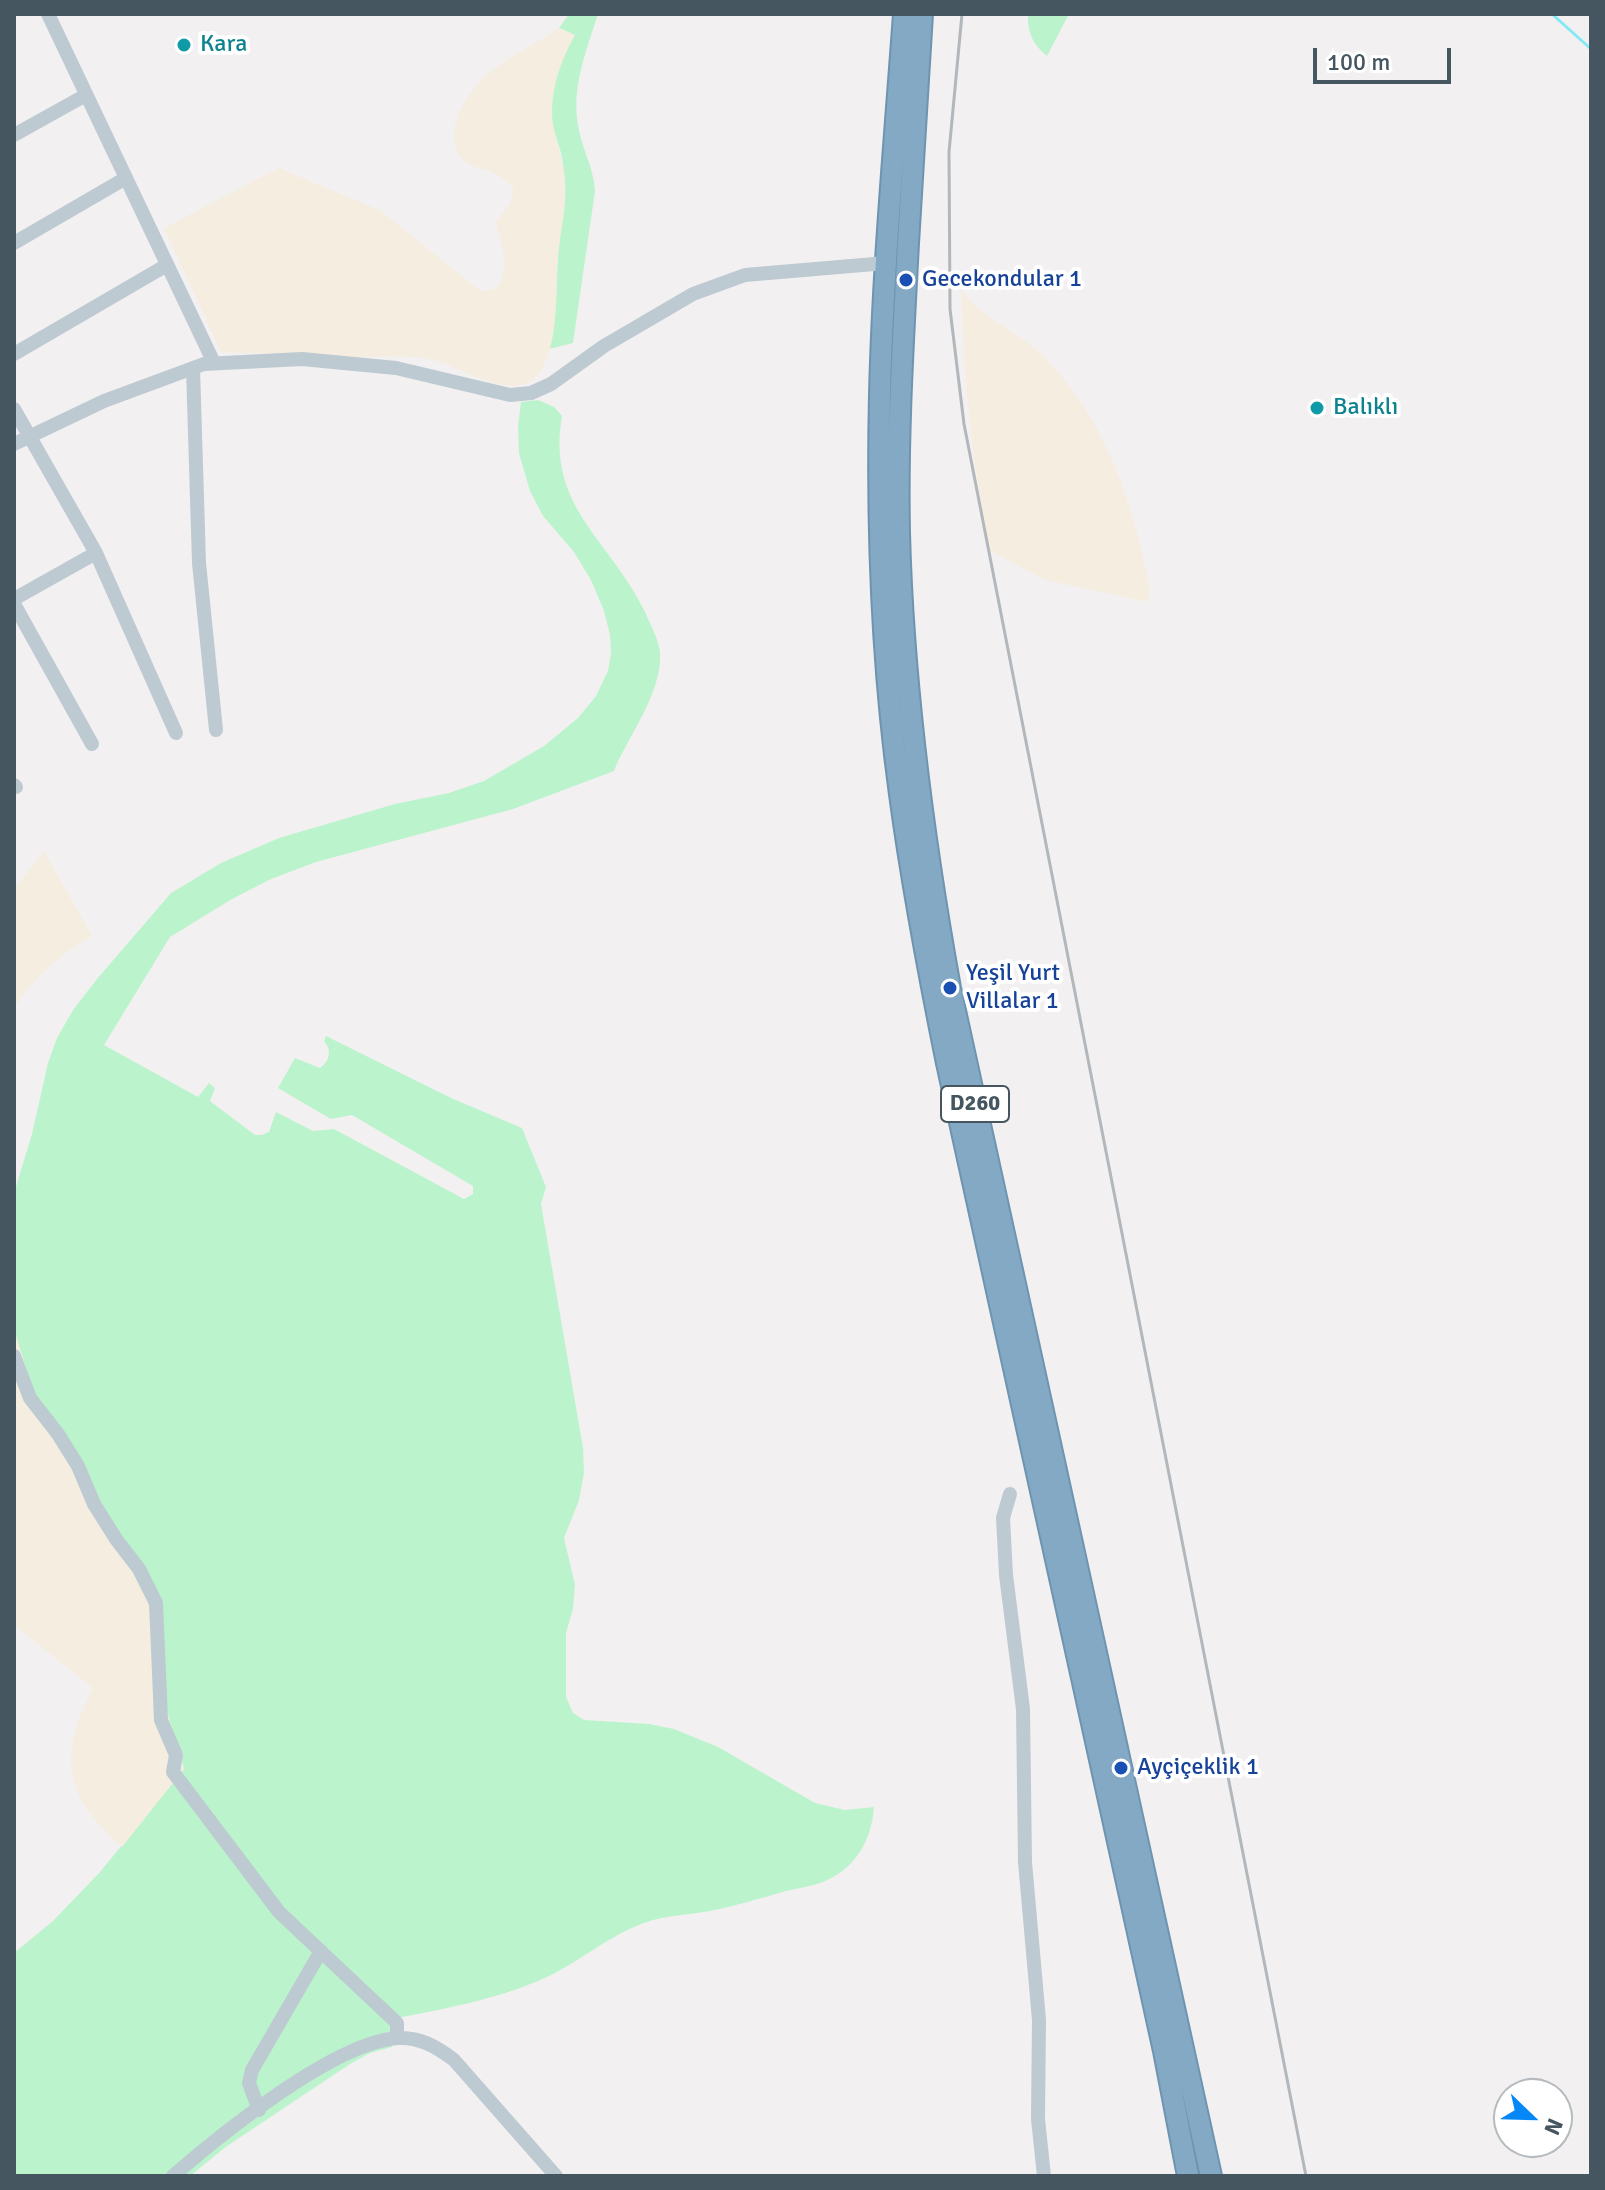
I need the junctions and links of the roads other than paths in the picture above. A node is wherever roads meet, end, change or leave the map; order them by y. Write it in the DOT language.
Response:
graph roads {
  1 [pos="48,14"];
  2 [pos="904,14"];
  3 [pos="922,14"];
  4 [pos="86,95"];
  5 [pos="14,135"];
  6 [pos="126,178"];
  7 [pos="14,243"];
  8 [pos="886,263"];
  9 [pos="167,265"];
  10 [pos="14,354"];
  11 [pos="214,363"];
  12 [pos="193,368"];
  13 [pos="14,409"];
  14 [pos="30,437"];
  15 [pos="14,444"];
  16 [pos="96,553"];
  17 [pos="14,602"];
  18 [pos="216,730"];
  19 [pos="176,733"];
  20 [pos="92,744"];
  21 [pos="14,1356"];
  22 [pos="1010,1494"];
  23 [pos="321,1951"];
  24 [pos="397,2038"];
  25 [pos="259,2110"];
  26 [pos="173,2176"];
  27 [pos="556,2176"];
  28 [pos="1044,2176"];
  29 [pos="1188,2176"];
  30 [pos="1211,2176"];
  1 -- 4 [label="street"];
  2 -- 8 [label="highway, D260"];
  3 -- 30 [label="highway, D260"];
  4 -- 5 [label="street"];
  4 -- 6 [label="street"];
  6 -- 7 [label="street"];
  6 -- 9 [label="street"];
  8 -- 11 [label="street"];
  8 -- 29 [label="highway, D260"];
  9 -- 10 [label="street"];
  9 -- 11 [label="street"];
  11 -- 12 [label="street"];
  12 -- 14 [label="street"];
  12 -- 18 [label="street"];
  13 -- 14 [label="street"];
  14 -- 15 [label="street"];
  14 -- 16 [label="street"];
  16 -- 17 [label="street"];
  16 -- 19 [label="street"];
  17 -- 20 [label="street"];
  21 -- 23 [label="street"];
  22 -- 28 [label="street"];
  23 -- 24 [label="street"];
  23 -- 25 [label="street"];
  24 -- 25 [label="street"];
  24 -- 27 [label="street"];
  25 -- 26 [label="street"];
}
